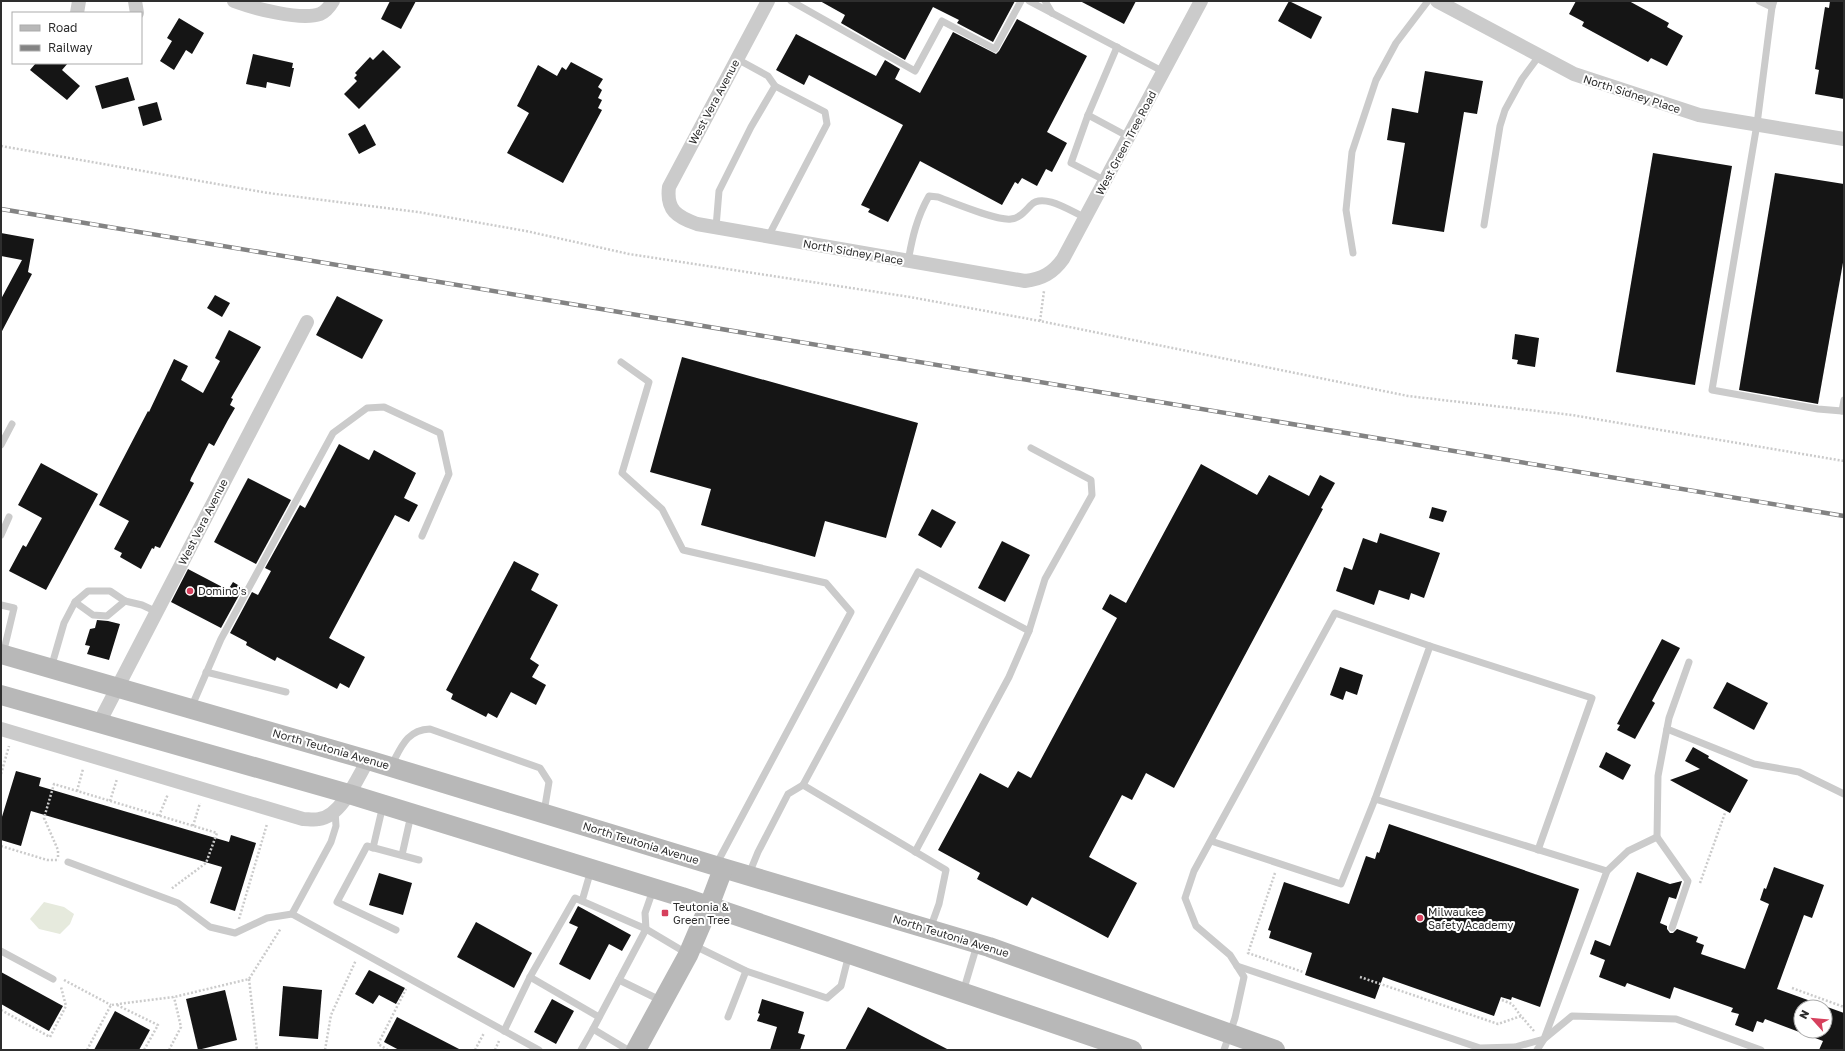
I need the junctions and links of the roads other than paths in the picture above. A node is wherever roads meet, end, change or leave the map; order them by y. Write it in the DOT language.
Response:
graph roads {
  1 [pos="79,1"];
  2 [pos="135,1"];
  3 [pos="234,1"];
  4 [pos="333,1"];
  5 [pos="768,1"];
  6 [pos="791,1"];
  7 [pos="1021,1"];
  8 [pos="1029,1"];
  9 [pos="1044,1"];
  10 [pos="1201,1"];
  11 [pos="1428,1"];
  12 [pos="1437,1"];
  13 [pos="1760,1"];
  14 [pos="800,3"];
  15 [pos="1773,4"];
  16 [pos="77,12"];
  17 [pos="137,12"];
  18 [pos="1053,14"];
  19 [pos="1117,47"];
  20 [pos="1539,56"];
  21 [pos="738,59"];
  22 [pos="1164,72"];
  23 [pos="774,86"];
  24 [pos="1088,115"];
  25 [pos="1758,124"];
  26 [pos="1129,136"];
  27 [pos="1844,139"];
  28 [pos="1106,181"];
  29 [pos="670,206"];
  30 [pos="1086,218"];
  31 [pos="1484,225"];
  32 [pos="716,227"];
  33 [pos="768,237"];
  34 [pos="1353,253"];
  35 [pos="908,262"];
  36 [pos="1042,278"];
  37 [pos="307,322"];
  38 [pos="621,362"];
  39 [pos="1844,400"];
  40 [pos="1843,411"];
  41 [pos="12,424"];
  42 [pos="1,445"];
  43 [pos="1031,448"];
  44 [pos="9,517"];
  45 [pos="1,535"];
  46 [pos="422,536"];
  47 [pos="125,601"];
  48 [pos="75,602"];
  49 [pos="1,605"];
  50 [pos="156,612"];
  51 [pos="1029,631"];
  52 [pos="1430,646"];
  53 [pos="2,654"];
  54 [pos="1689,662"];
  55 [pos="50,668"];
  56 [pos="206,672"];
  57 [pos="118,687"];
  58 [pos="286,692"];
  59 [pos="1,694"];
  60 [pos="191,708"];
  61 [pos="99,723"];
  62 [pos="1,729"];
  63 [pos="1667,729"];
  64 [pos="368,760"];
  65 [pos="391,767"];
  66 [pos="803,785"];
  67 [pos="349,794"];
  68 [pos="1844,794"];
  69 [pos="1375,799"];
  70 [pos="383,805"];
  71 [pos="335,811"];
  72 [pos="412,814"];
  73 [pos="544,814"];
  74 [pos="1656,837"];
  75 [pos="1211,840"];
  76 [pos="374,848"];
  77 [pos="1538,850"];
  78 [pos="916,852"];
  79 [pos="402,855"];
  80 [pos="419,860"];
  81 [pos="68,862"];
  82 [pos="719,868"];
  83 [pos="591,869"];
  84 [pos="1607,871"];
  85 [pos="748,876"];
  86 [pos="654,888"];
  87 [pos="582,901"];
  88 [pos="709,906"];
  89 [pos="291,914"];
  90 [pos="1672,928"];
  91 [pos="646,929"];
  92 [pos="396,930"];
  93 [pos="930,930"];
  94 [pos="978,944"];
  95 [pos="691,950"];
  96 [pos="1,951"];
  97 [pos="849,954"];
  98 [pos="1237,966"];
  99 [pos="746,972"];
  100 [pos="530,977"];
  101 [pos="53,979"];
  102 [pos="619,980"];
  103 [pos="963,992"];
  104 [pos="663,1001"];
  105 [pos="599,1017"];
  106 [pos="728,1017"];
  107 [pos="593,1029"];
  108 [pos="504,1031"];
  109 [pos="1544,1039"];
  110 [pos="1227,1042"];
  111 [pos="1482,1049"];
  112 [pos="539,1050"];
  113 [pos="581,1050"];
  114 [pos="628,1050"];
  115 [pos="636,1050"];
  116 [pos="1132,1050"];
  117 [pos="1275,1050"];
  118 [pos="1537,1050"];
  119 [pos="1761,1050"];
  1 -- 16 [label="street"];
  2 -- 17 [label="street"];
  3 -- 4 [label="street"];
  5 -- 21 [label="street, West Vera Avenue"];
  6 -- 14 [label="lane"];
  7 -- 14 [label="lane"];
  8 -- 18 [label="lane"];
  9 -- 18 [label="lane"];
  10 -- 22 [label="street, West Green Tree Road"];
  11 -- 34 [label="lane"];
  12 -- 20 [label="street, North Sidney Place"];
  13 -- 15 [label="lane"];
  15 -- 25 [label="lane"];
  18 -- 19 [label="lane"];
  19 -- 22 [label="lane"];
  19 -- 24 [label="lane"];
  20 -- 25 [label="street, North Sidney Place"];
  20 -- 31 [label="lane"];
  21 -- 23 [label="lane"];
  21 -- 29 [label="street, West Vera Avenue"];
  22 -- 26 [label="street, West Green Tree Road"];
  23 -- 32 [label="lane"];
  23 -- 33 [label="lane"];
  24 -- 26 [label="lane"];
  24 -- 28 [label="lane"];
  25 -- 27 [label="street, North Sidney Place"];
  25 -- 40 [label="lane"];
  26 -- 28 [label="street, West Green Tree Road"];
  28 -- 30 [label="street, West Green Tree Road"];
  29 -- 32 [label="street, North Sidney Place"];
  30 -- 35 [label="lane"];
  30 -- 36 [label="street, West Green Tree Road"];
  32 -- 33 [label="street, North Sidney Place"];
  33 -- 35 [label="street, North Sidney Place"];
  35 -- 36 [label="street, North Sidney Place"];
  37 -- 50 [label="street, West Vera Avenue"];
  38 -- 82 [label="lane"];
  39 -- 40 [label="lane"];
  41 -- 42 [label="lane"];
  43 -- 51 [label="lane"];
  44 -- 45 [label="lane"];
  46 -- 56 [label="lane"];
  47 -- 48 [label="lane"];
  47 -- 48 [label="lane"];
  47 -- 50 [label="lane"];
  48 -- 55 [label="lane"];
  49 -- 53 [label="lane"];
  50 -- 57 [label="street, West Vera Avenue"];
  51 -- 66 [label="lane"];
  51 -- 78 [label="lane"];
  52 -- 69 [label="lane"];
  52 -- 75 [label="lane"];
  52 -- 77 [label="lane"];
  53 -- 55 [label="main road, North Teutonia Avenue"];
  54 -- 63 [label="lane"];
  55 -- 57 [label="main road, North Teutonia Avenue"];
  56 -- 58 [label="lane"];
  56 -- 60 [label="lane"];
  57 -- 60 [label="main road, North Teutonia Avenue"];
  57 -- 61 [label="street, West Vera Avenue"];
  59 -- 61 [label="main road"];
  60 -- 64 [label="main road, North Teutonia Avenue"];
  61 -- 67 [label="main road"];
  62 -- 71 [label="street"];
  63 -- 68 [label="lane"];
  63 -- 74 [label="lane"];
  64 -- 65 [label="main road, North Teutonia Avenue"];
  64 -- 67 [label="street"];
  65 -- 73 [label="main road, North Teutonia Avenue"];
  65 -- 73 [label="lane"];
  66 -- 78 [label="lane"];
  66 -- 85 [label="lane"];
  67 -- 70 [label="main road"];
  67 -- 71 [label="street"];
  69 -- 75 [label="lane"];
  69 -- 77 [label="lane"];
  70 -- 72 [label="main road"];
  70 -- 76 [label="lane"];
  71 -- 89 [label="lane"];
  72 -- 79 [label="lane"];
  72 -- 83 [label="main road"];
  73 -- 82 [label="main road, North Teutonia Avenue"];
  74 -- 84 [label="lane"];
  74 -- 90 [label="lane"];
  75 -- 98 [label="lane"];
  76 -- 79 [label="lane"];
  76 -- 92 [label="lane"];
  77 -- 84 [label="lane"];
  78 -- 93 [label="lane"];
  79 -- 80 [label="lane"];
  81 -- 89 [label="lane"];
  82 -- 85 [label="main road, North Teutonia Avenue"];
  82 -- 88 [label="main road"];
  83 -- 86 [label="main road"];
  83 -- 87 [label="lane"];
  84 -- 109 [label="lane"];
  85 -- 93 [label="main road, North Teutonia Avenue"];
  86 -- 88 [label="main road"];
  86 -- 91 [label="lane"];
  87 -- 91 [label="lane"];
  87 -- 100 [label="lane"];
  88 -- 95 [label="main road"];
  88 -- 97 [label="main road"];
  89 -- 108 [label="lane"];
  91 -- 95 [label="lane"];
  91 -- 102 [label="lane"];
  93 -- 94 [label="main road, North Teutonia Avenue"];
  94 -- 103 [label="lane"];
  94 -- 110 [label="main road, North Teutonia Avenue"];
  95 -- 99 [label="lane"];
  95 -- 104 [label="main road"];
  96 -- 101 [label="lane"];
  97 -- 99 [label="lane"];
  97 -- 103 [label="main road"];
  98 -- 110 [label="lane"];
  98 -- 111 [label="lane"];
  99 -- 106 [label="lane"];
  100 -- 105 [label="lane"];
  100 -- 108 [label="lane"];
  102 -- 104 [label="lane"];
  102 -- 105 [label="lane"];
  103 -- 116 [label="main road"];
  104 -- 115 [label="main road"];
  105 -- 107 [label="lane"];
  107 -- 113 [label="lane"];
  107 -- 114 [label="lane"];
  108 -- 112 [label="lane"];
  109 -- 111 [label="lane"];
  109 -- 118 [label="lane"];
  109 -- 119 [label="lane"];
  110 -- 117 [label="main road, North Teutonia Avenue"];
}
